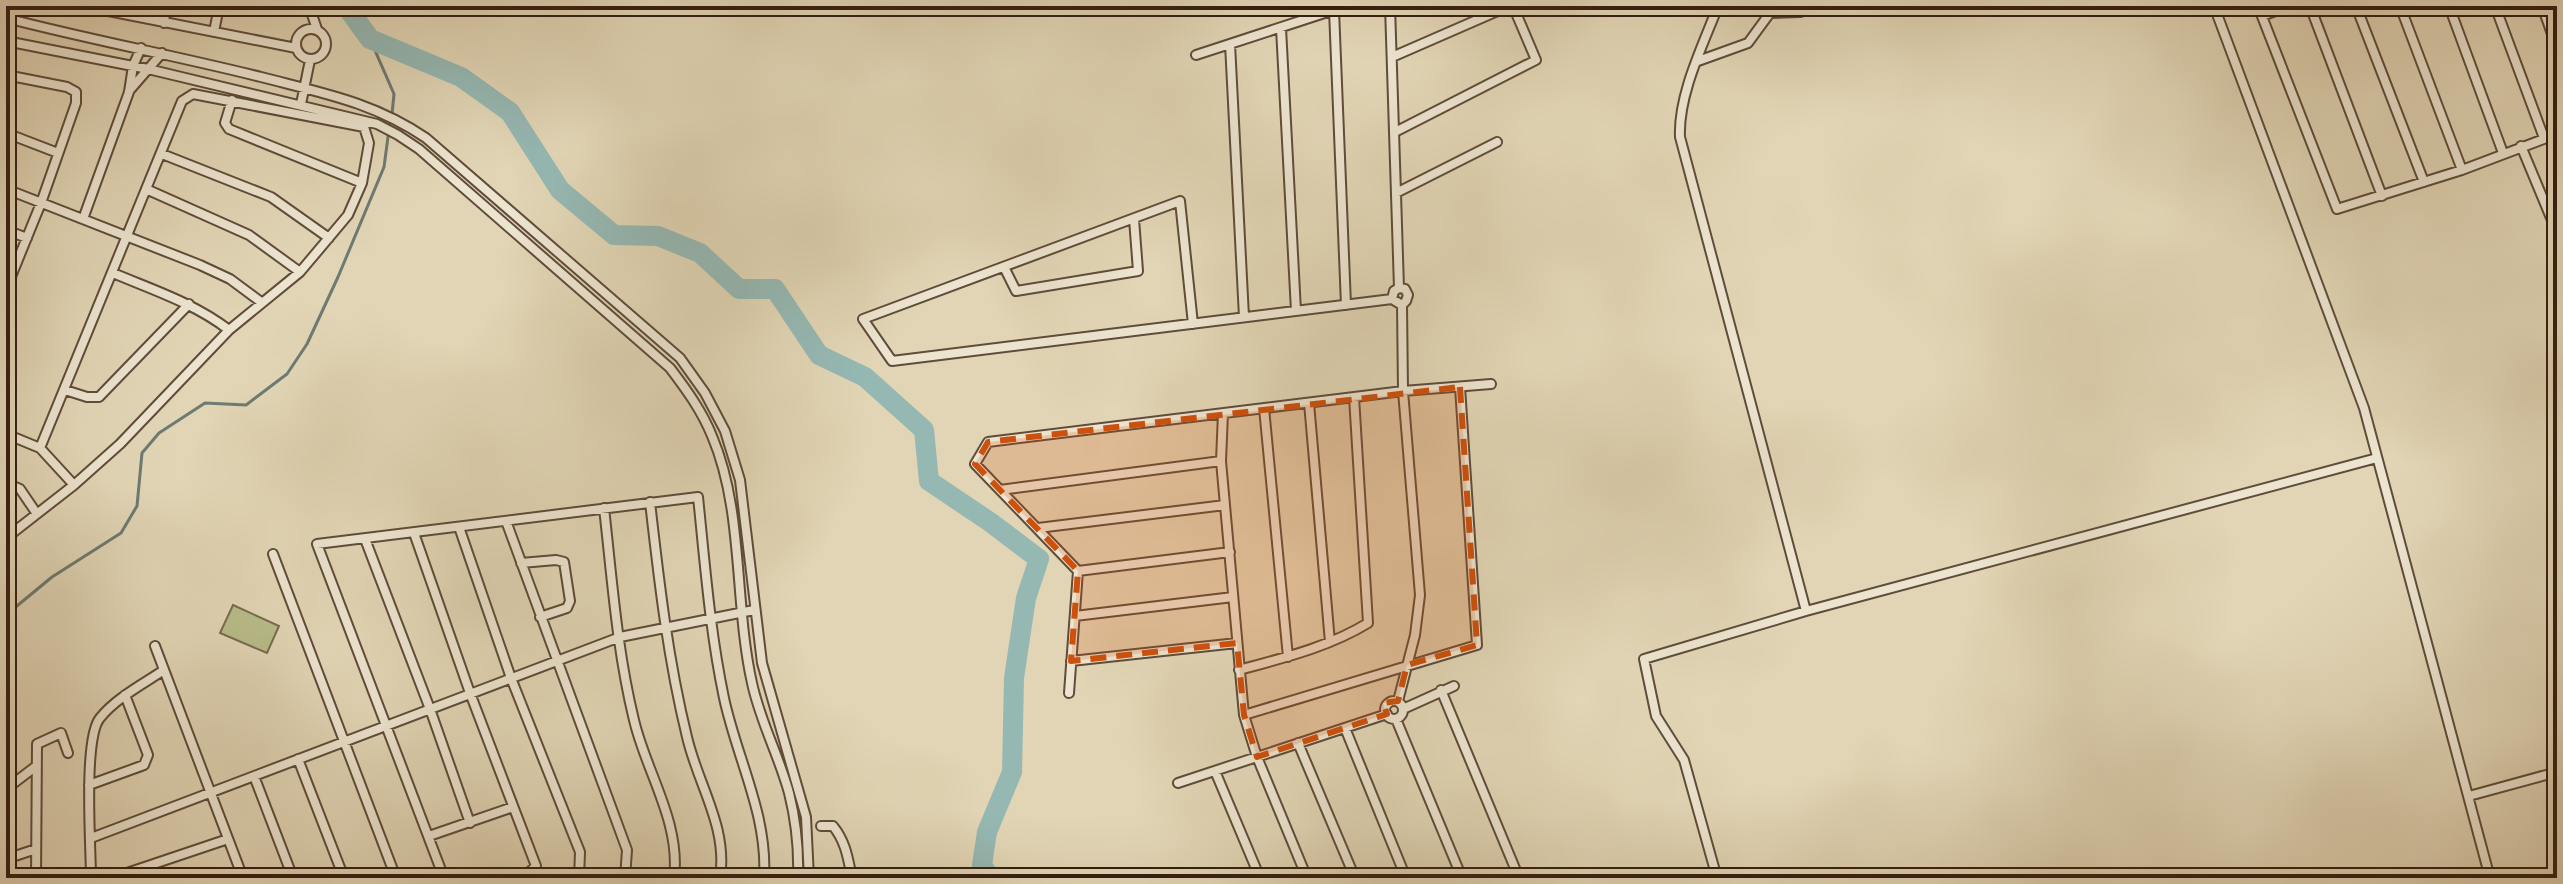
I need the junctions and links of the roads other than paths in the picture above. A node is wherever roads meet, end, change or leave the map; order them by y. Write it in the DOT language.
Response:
graph roads {
  1 [pos="83,6"];
  2 [pos="166,6"];
  3 [pos="219,6"];
  4 [pos="309,6"];
  5 [pos="1346,6"];
  6 [pos="1390,6"];
  7 [pos="1511,6"];
  8 [pos="1718,6"];
  9 [pos="1759,6"];
  10 [pos="1817,6"];
  11 [pos="2214,6"];
  12 [pos="2258,6"];
  13 [pos="2289,6"];
  14 [pos="2310,6"];
  15 [pos="2356,6"];
  16 [pos="2400,6"];
  17 [pos="2449,6"];
  18 [pos="2495,6"];
  19 [pos="2542,6"];
  20 [pos="116,9"];
  21 [pos="1334,10"];
  22 [pos="1770,13"];
  23 [pos="2262,16"];
  24 [pos="6,18"];
  25 [pos="164,23"];
  26 [pos="1281,28"];
  27 [pos="317,29"];
  28 [pos="214,32"];
  29 [pos="6,41"];
  30 [pos="1230,44"];
  31 [pos="141,48"];
  32 [pos="296,48"];
  33 [pos="2557,48"];
  34 [pos="162,53"];
  35 [pos="1196,55"];
  36 [pos="1392,57"];
  37 [pos="310,60"];
  38 [pos="1698,61"];
  39 [pos="133,66"];
  40 [pos="148,69"];
  41 [pos="6,75"];
  42 [pos="302,88"];
  43 [pos="129,92"];
  44 [pos="232,100"];
  45 [pos="301,104"];
  46 [pos="1395,132"];
  47 [pos="6,133"];
  48 [pos="2557,134"];
  49 [pos="2544,138"];
  50 [pos="1497,142"];
  51 [pos="2521,146"];
  52 [pos="58,153"];
  53 [pos="2503,153"];
  54 [pos="162,154"];
  55 [pos="2462,170"];
  56 [pos="2424,182"];
  57 [pos="362,183"];
  58 [pos="6,189"];
  59 [pos="146,189"];
  60 [pos="1396,193"];
  61 [pos="2382,196"];
  62 [pos="41,203"];
  63 [pos="83,219"];
  64 [pos="1134,219"];
  65 [pos="2557,223"];
  66 [pos="6,230"];
  67 [pos="27,238"];
  68 [pos="127,238"];
  69 [pos="329,238"];
  70 [pos="1004,267"];
  71 [pos="300,272"];
  72 [pos="113,273"];
  73 [pos="1399,288"];
  74 [pos="6,289"];
  75 [pos="1392,299"];
  76 [pos="261,302"];
  77 [pos="189,304"];
  78 [pos="1346,305"];
  79 [pos="1402,305"];
  80 [pos="1296,311"];
  81 [pos="1244,317"];
  82 [pos="1193,324"];
  83 [pos="229,330"];
  84 [pos="1491,384"];
  85 [pos="1460,387"];
  86 [pos="65,390"];
  87 [pos="1403,391"];
  88 [pos="1354,397"];
  89 [pos="1309,403"];
  90 [pos="1264,408"];
  91 [pos="1223,413"];
  92 [pos="6,434"];
  93 [pos="40,448"];
  94 [pos="2377,458"];
  95 [pos="1221,461"];
  96 [pos="6,483"];
  97 [pos="74,485"];
  98 [pos="1000,490"];
  99 [pos="650,502"];
  100 [pos="1225,505"];
  101 [pos="604,508"];
  102 [pos="37,514"];
  103 [pos="506,521"];
  104 [pos="459,527"];
  105 [pos="1038,528"];
  106 [pos="414,533"];
  107 [pos="6,538"];
  108 [pos="365,539"];
  109 [pos="1230,552"];
  110 [pos="273,554"];
  111 [pos="521,563"];
  112 [pos="1078,571"];
  113 [pos="1233,597"];
  114 [pos="754,610"];
  115 [pos="1806,611"];
  116 [pos="741,613"];
  117 [pos="1075,616"];
  118 [pos="540,617"];
  119 [pos="711,618"];
  120 [pos="665,627"];
  121 [pos="620,637"];
  122 [pos="1330,642"];
  123 [pos="1237,643"];
  124 [pos="155,646"];
  125 [pos="1288,657"];
  126 [pos="556,661"];
  127 [pos="1071,661"];
  128 [pos="1407,665"];
  129 [pos="164,670"];
  130 [pos="1239,670"];
  131 [pos="511,678"];
  132 [pos="1454,686"];
  133 [pos="1441,690"];
  134 [pos="470,693"];
  135 [pos="1069,693"];
  136 [pos="125,695"];
  137 [pos="1400,705"];
  138 [pos="430,709"];
  139 [pos="1244,715"];
  140 [pos="1391,716"];
  141 [pos="386,726"];
  142 [pos="1345,728"];
  143 [pos="344,742"];
  144 [pos="1298,743"];
  145 [pos="68,753"];
  146 [pos="1257,757"];
  147 [pos="298,759"];
  148 [pos="35,767"];
  149 [pos="1215,771"];
  150 [pos="2557,772"];
  151 [pos="254,776"];
  152 [pos="1178,783"];
  153 [pos="89,785"];
  154 [pos="6,789"];
  155 [pos="211,792"];
  156 [pos="2469,796"];
  157 [pos="513,807"];
  158 [pos="470,823"];
  159 [pos="821,826"];
  160 [pos="429,836"];
  161 [pos="91,838"];
  162 [pos="228,839"];
  163 [pos="36,849"];
  164 [pos="6,859"];
  165 [pos="36,878"];
  166 [pos="91,878"];
  167 [pos="112,878"];
  168 [pos="243,878"];
  169 [pos="293,878"];
  170 [pos="344,878"];
  171 [pos="396,878"];
  172 [pos="444,878"];
  173 [pos="523,878"];
  174 [pos="579,878"];
  175 [pos="625,878"];
  176 [pos="674,878"];
  177 [pos="720,878"];
  178 [pos="764,878"];
  179 [pos="798,878"];
  180 [pos="809,878"];
  181 [pos="852,878"];
  182 [pos="1260,878"];
  183 [pos="1307,878"];
  184 [pos="1355,878"];
  185 [pos="1406,878"];
  186 [pos="1462,878"];
  187 [pos="1519,878"];
  188 [pos="1717,878"];
  189 [pos="2490,878"];
  1 -- 20 [label="street"];
  2 -- 25 [label="street"];
  3 -- 28 [label="street"];
  4 -- 27 [label="street"];
  5 -- 21 [label="street"];
  6 -- 36 [label="street"];
  7 -- 36 [label="street"];
  7 -- 46 [label="street"];
  8 -- 38 [label="street"];
  9 -- 22 [label="street"];
  10 -- 22 [label="street"];
  11 -- 94 [label="street"];
  12 -- 23 [label="street"];
  13 -- 23 [label="street"];
  14 -- 61 [label="street"];
  15 -- 56 [label="street"];
  16 -- 55 [label="street"];
  17 -- 53 [label="street"];
  18 -- 49 [label="street"];
  19 -- 33 [label="street"];
  20 -- 25 [label="street"];
  21 -- 26 [label="street"];
  21 -- 78 [label="street"];
  22 -- 38 [label="street"];
  23 -- 61 [label="street"];
  24 -- 31 [label="street"];
  25 -- 28 [label="street"];
  26 -- 30 [label="street"];
  26 -- 80 [label="street"];
  27 -- 32 [label="street"];
  27 -- 37 [label="street"];
  28 -- 32 [label="street"];
  29 -- 39 [label="street"];
  30 -- 35 [label="street"];
  30 -- 81 [label="street"];
  31 -- 34 [label="street"];
  31 -- 39 [label="street"];
  32 -- 37 [label="street"];
  34 -- 40 [label="street"];
  34 -- 42 [label="street"];
  36 -- 46 [label="street"];
  37 -- 42 [label="street"];
  38 -- 115 [label="street"];
  39 -- 40 [label="street"];
  39 -- 43 [label="street"];
  40 -- 43 [label="street"];
  40 -- 45 [label="street"];
  41 -- 52 [label="street"];
  42 -- 45 [label="street"];
  42 -- 114 [label="street"];
  43 -- 63 [label="street"];
  44 -- 54 [label="street"];
  44 -- 57 [label="street"];
  44 -- 57 [label="street"];
  45 -- 116 [label="street"];
  46 -- 60 [label="street"];
  47 -- 52 [label="street"];
  48 -- 49 [label="street"];
  49 -- 51 [label="street"];
  50 -- 60 [label="street"];
  51 -- 53 [label="street"];
  51 -- 65 [label="street"];
  52 -- 62 [label="street"];
  53 -- 55 [label="street"];
  54 -- 59 [label="street"];
  54 -- 69 [label="street"];
  55 -- 56 [label="street"];
  56 -- 61 [label="street"];
  57 -- 69 [label="street"];
  58 -- 62 [label="street"];
  59 -- 68 [label="street"];
  59 -- 71 [label="street"];
  60 -- 73 [label="street"];
  62 -- 63 [label="street"];
  62 -- 67 [label="street"];
  63 -- 68 [label="street"];
  64 -- 70 [label="street"];
  64 -- 70 [label="street"];
  64 -- 82 [label="street"];
  66 -- 67 [label="street"];
  67 -- 74 [label="street"];
  68 -- 72 [label="street"];
  68 -- 76 [label="street"];
  69 -- 71 [label="street"];
  70 -- 82 [label="street"];
  71 -- 76 [label="street"];
  72 -- 77 [label="street"];
  72 -- 86 [label="street"];
  73 -- 75 [label="street"];
  73 -- 79 [label="street"];
  75 -- 78 [label="street"];
  75 -- 79 [label="street"];
  76 -- 83 [label="street"];
  77 -- 83 [label="street"];
  77 -- 86 [label="street"];
  78 -- 80 [label="street"];
  79 -- 87 [label="street"];
  80 -- 81 [label="street"];
  81 -- 82 [label="street"];
  83 -- 97 [label="street"];
  84 -- 85 [label="street"];
  85 -- 87 [label="street"];
  85 -- 128 [label="street"];
  86 -- 93 [label="street"];
  87 -- 88 [label="street"];
  87 -- 128 [label="street"];
  88 -- 89 [label="street"];
  88 -- 122 [label="street"];
  89 -- 90 [label="street"];
  89 -- 122 [label="street"];
  90 -- 91 [label="street"];
  90 -- 125 [label="street"];
  91 -- 95 [label="street"];
  91 -- 98 [label="street"];
  92 -- 93 [label="street"];
  93 -- 97 [label="street"];
  94 -- 115 [label="street"];
  94 -- 156 [label="street"];
  95 -- 98 [label="street"];
  95 -- 100 [label="street"];
  96 -- 102 [label="street"];
  97 -- 102 [label="street"];
  98 -- 105 [label="street"];
  99 -- 101 [label="street"];
  99 -- 119 [label="street"];
  99 -- 120 [label="street"];
  100 -- 105 [label="street"];
  100 -- 109 [label="street"];
  101 -- 103 [label="street"];
  101 -- 121 [label="street"];
  102 -- 107 [label="street"];
  103 -- 104 [label="street"];
  103 -- 111 [label="street"];
  104 -- 106 [label="street"];
  104 -- 131 [label="street"];
  105 -- 112 [label="street"];
  106 -- 108 [label="street"];
  106 -- 134 [label="street"];
  108 -- 138 [label="street"];
  108 -- 141 [label="street"];
  109 -- 112 [label="street"];
  109 -- 113 [label="street"];
  110 -- 143 [label="street"];
  111 -- 118 [label="street"];
  111 -- 118 [label="street"];
  112 -- 117 [label="street"];
  113 -- 117 [label="street"];
  113 -- 123 [label="street"];
  114 -- 116 [label="street"];
  114 -- 180 [label="street"];
  115 -- 188 [label="street"];
  116 -- 119 [label="street"];
  116 -- 179 [label="street"];
  117 -- 127 [label="street"];
  118 -- 126 [label="street"];
  119 -- 120 [label="street"];
  119 -- 178 [label="street"];
  120 -- 121 [label="street"];
  120 -- 177 [label="street"];
  121 -- 126 [label="street"];
  121 -- 176 [label="street"];
  122 -- 125 [label="street"];
  123 -- 127 [label="street"];
  123 -- 130 [label="street"];
  124 -- 129 [label="street"];
  125 -- 130 [label="street"];
  126 -- 131 [label="street"];
  126 -- 175 [label="street"];
  127 -- 135 [label="street"];
  128 -- 137 [label="street"];
  128 -- 139 [label="street"];
  129 -- 136 [label="street"];
  129 -- 155 [label="street"];
  130 -- 139 [label="street"];
  131 -- 134 [label="street"];
  131 -- 174 [label="street"];
  132 -- 133 [label="street"];
  133 -- 137 [label="street"];
  133 -- 187 [label="street"];
  134 -- 138 [label="street"];
  134 -- 157 [label="street"];
  136 -- 153 [label="street"];
  136 -- 153 [label="street"];
  137 -- 140 [label="street"];
  137 -- 140 [label="street"];
  138 -- 141 [label="street"];
  138 -- 158 [label="street"];
  139 -- 146 [label="street"];
  140 -- 142 [label="street"];
  140 -- 186 [label="street"];
  141 -- 143 [label="street"];
  141 -- 160 [label="street"];
  142 -- 144 [label="street"];
  142 -- 185 [label="street"];
  143 -- 147 [label="street"];
  143 -- 171 [label="street"];
  144 -- 146 [label="street"];
  144 -- 184 [label="street"];
  145 -- 148 [label="street"];
  146 -- 149 [label="street"];
  146 -- 183 [label="street"];
  147 -- 151 [label="street"];
  147 -- 170 [label="street"];
  148 -- 154 [label="street"];
  148 -- 163 [label="street"];
  149 -- 152 [label="street"];
  149 -- 182 [label="street"];
  150 -- 156 [label="street"];
  151 -- 155 [label="street"];
  151 -- 169 [label="street"];
  153 -- 161 [label="street"];
  155 -- 161 [label="street"];
  155 -- 162 [label="street"];
  156 -- 189 [label="street"];
  157 -- 158 [label="street"];
  157 -- 173 [label="street"];
  158 -- 160 [label="street"];
  159 -- 181 [label="street"];
  160 -- 172 [label="street"];
  161 -- 166 [label="street"];
  162 -- 167 [label="street"];
  162 -- 168 [label="street"];
  163 -- 164 [label="street"];
  163 -- 165 [label="street"];
}
